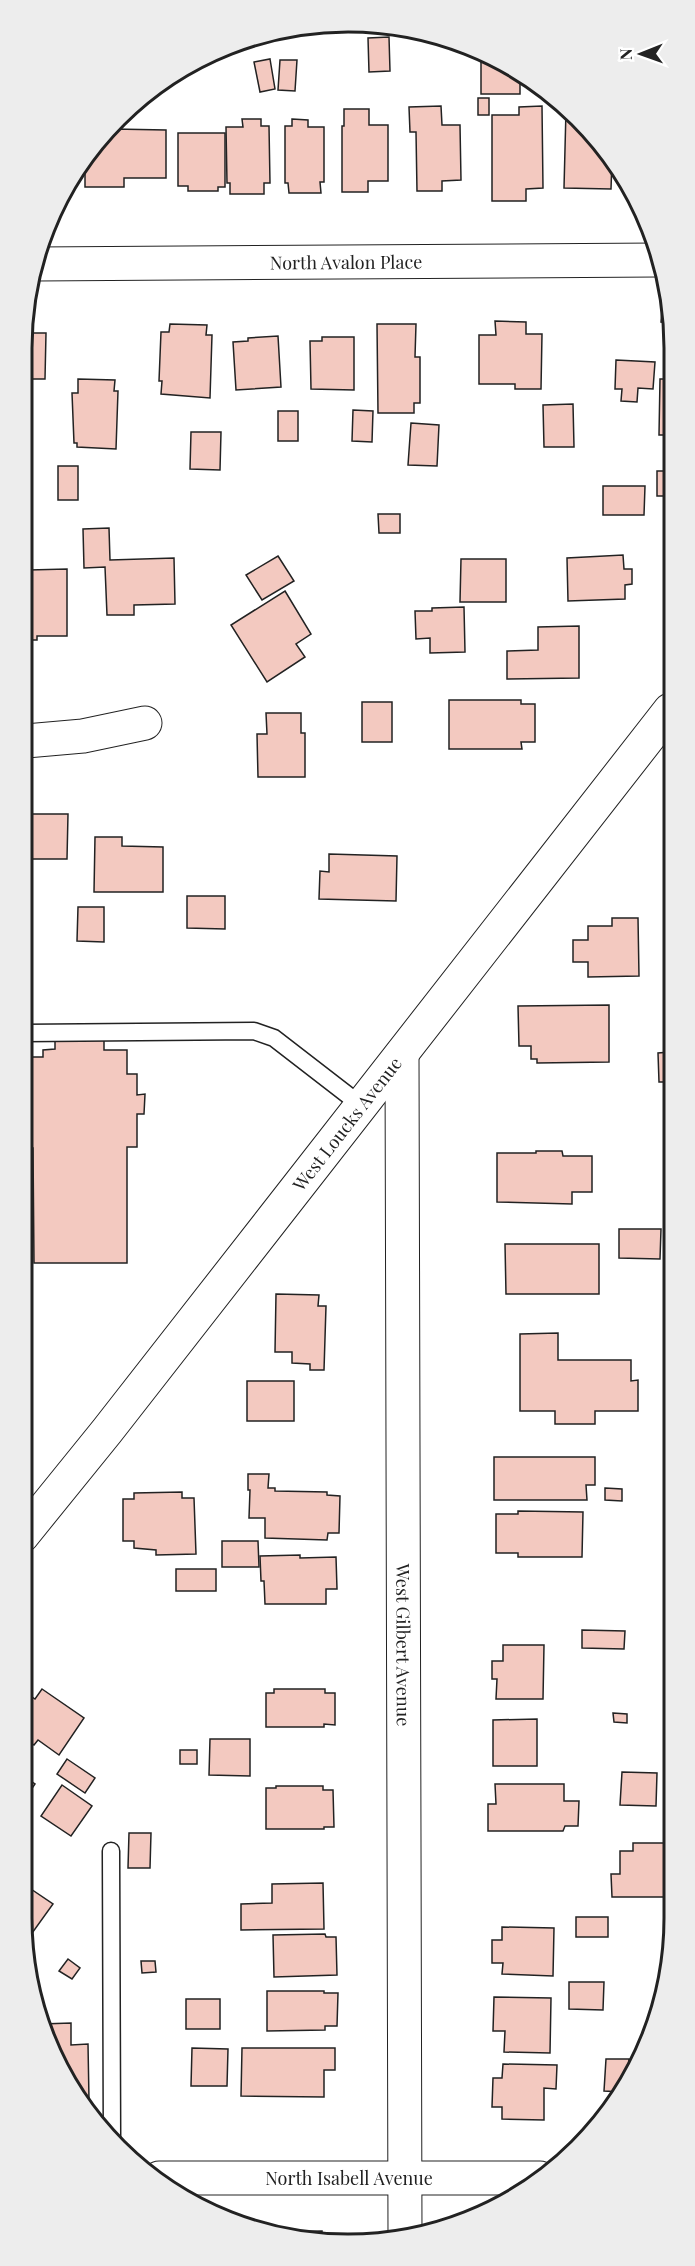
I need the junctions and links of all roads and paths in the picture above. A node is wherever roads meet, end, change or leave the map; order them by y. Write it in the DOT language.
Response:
graph roads {
  1 [pos="651,260"];
  2 [pos="43,264"];
  3 [pos="664,718"];
  4 [pos="145,723"];
  5 [pos="32,740"];
  6 [pos="32,1033"];
  7 [pos="402,1054"];
  8 [pos="362,1106"];
  9 [pos="32,1523"];
  10 [pos="111,1851"];
  11 [pos="112,2129"];
  12 [pos="168,2178"];
  13 [pos="405,2178"];
  14 [pos="527,2178"];
  15 [pos="405,2229"];
  1 -- 2 [label="street, North Avalon Place"];
  3 -- 7 [label="street, West Loucks Avenue"];
  4 -- 5 [label="street"];
  6 -- 8 [label="lane"];
  7 -- 8 [label="street, West Loucks Avenue"];
  7 -- 13 [label="street, West Gilbert Avenue"];
  8 -- 9 [label="street, West Loucks Avenue"];
  10 -- 11 [label="lane"];
  12 -- 13 [label="street, North Isabell Avenue"];
  13 -- 14 [label="street, North Isabell Avenue"];
  13 -- 15 [label="street, West Gilbert Avenue"];
}
